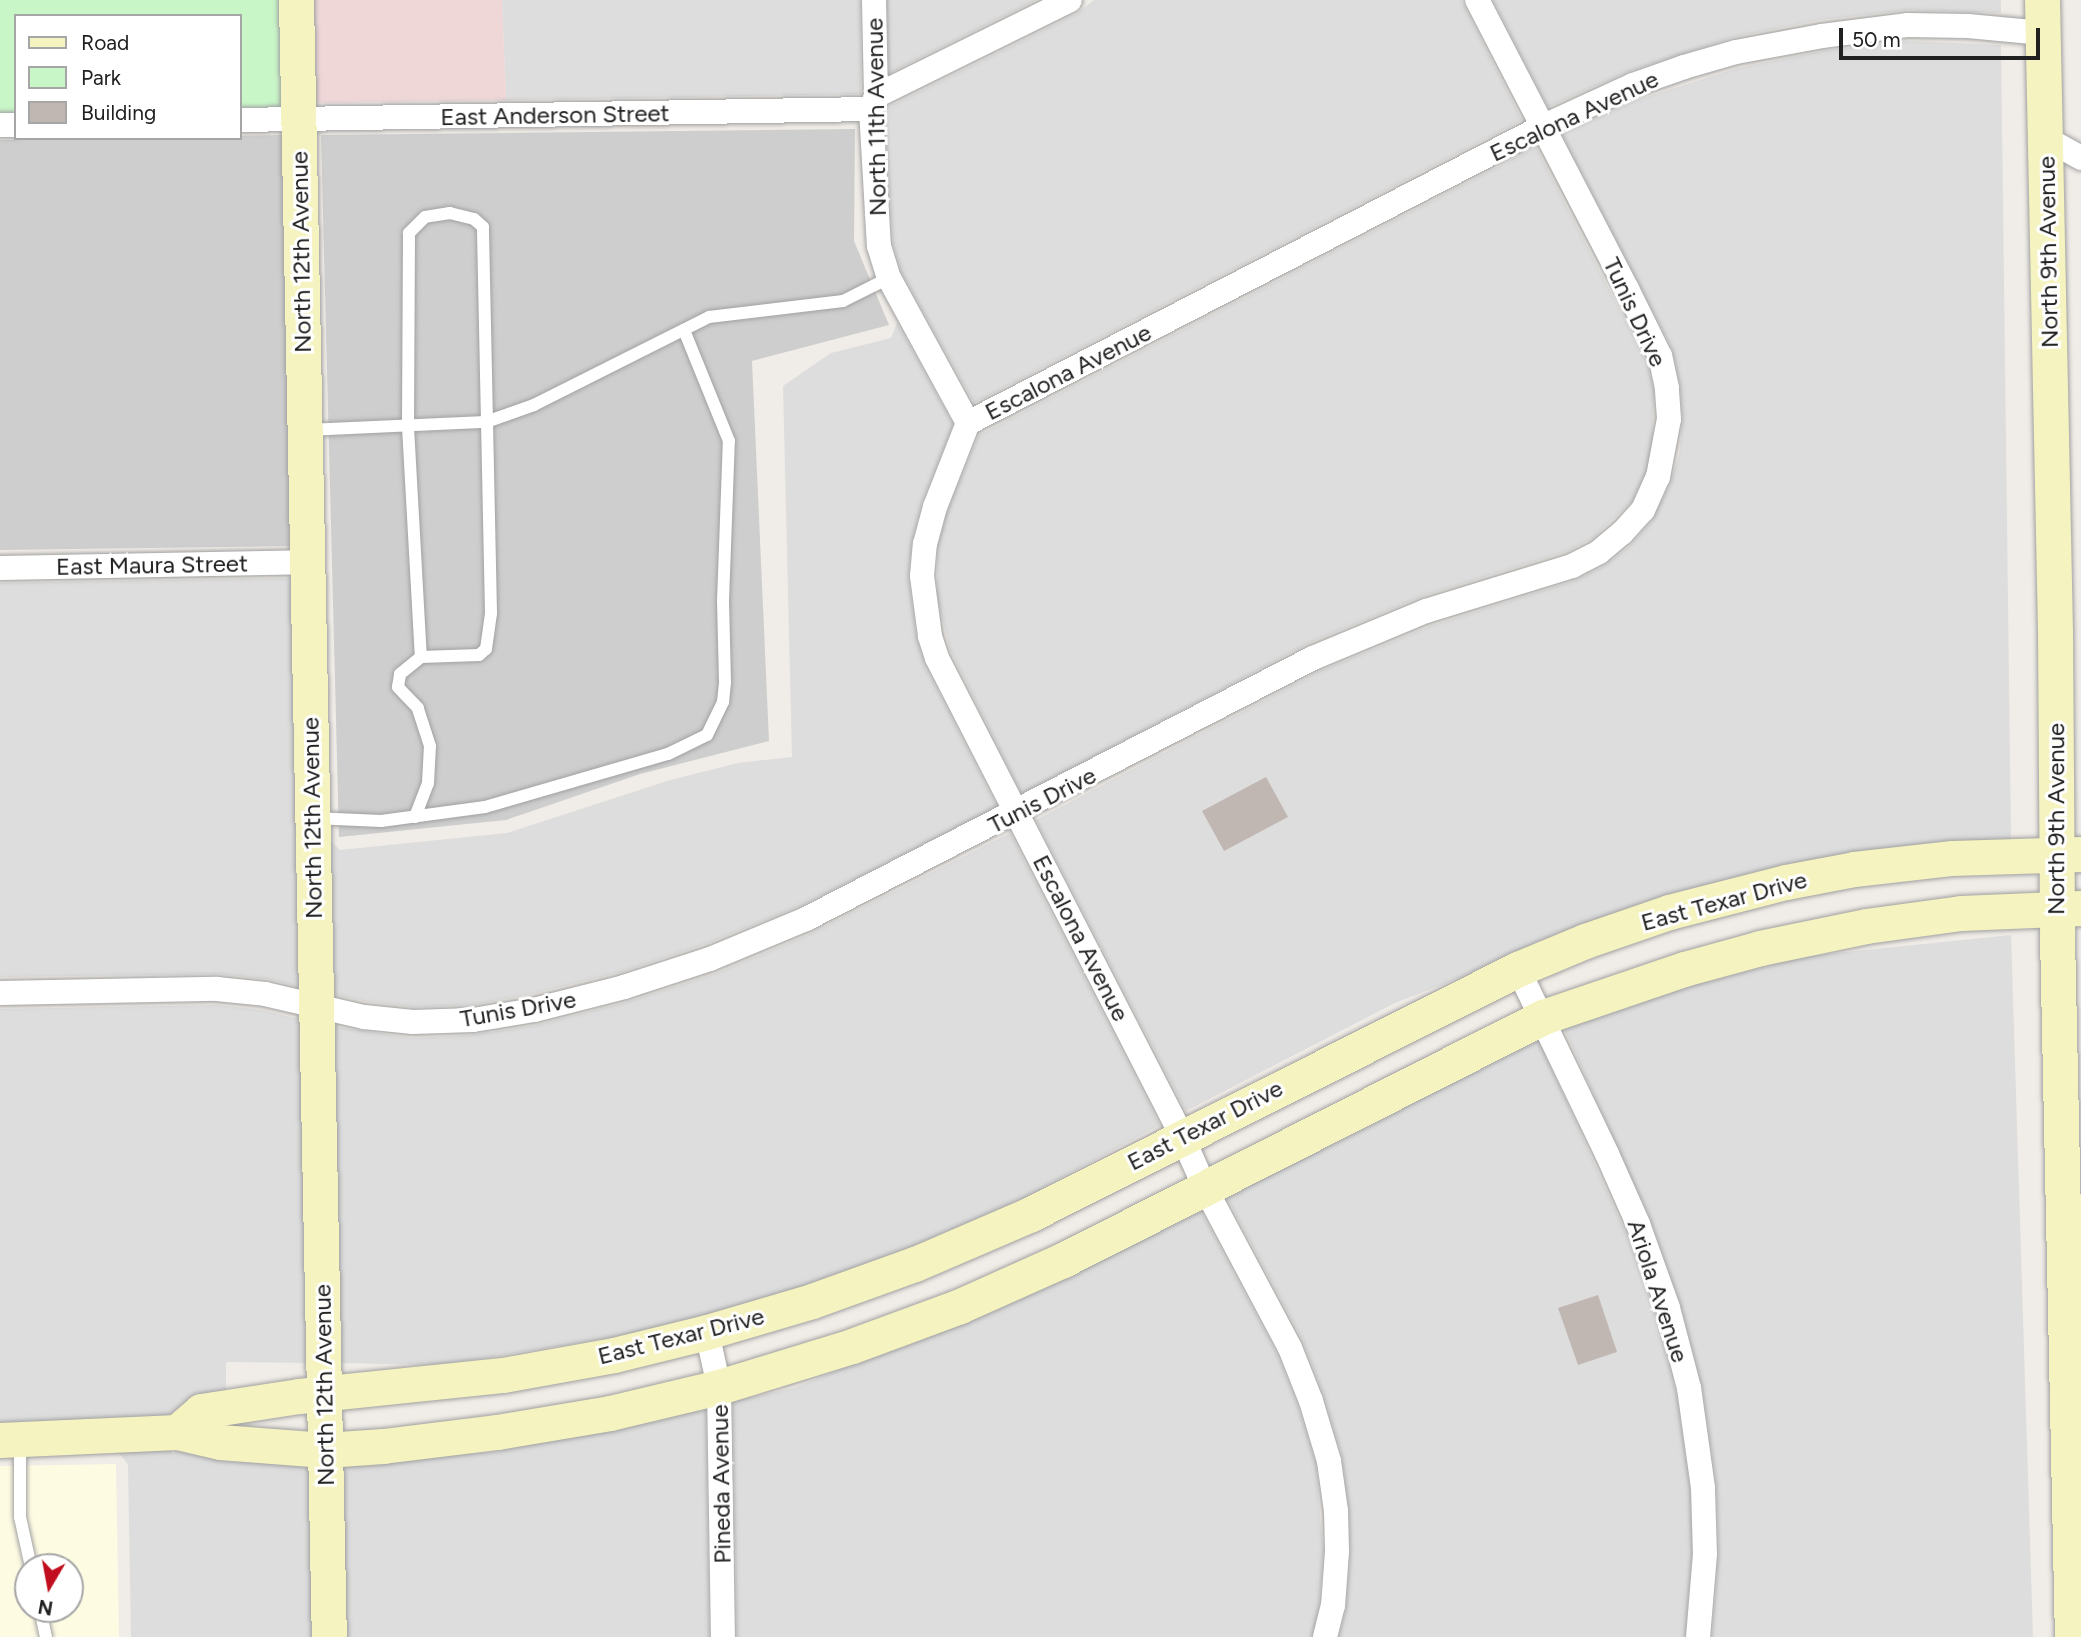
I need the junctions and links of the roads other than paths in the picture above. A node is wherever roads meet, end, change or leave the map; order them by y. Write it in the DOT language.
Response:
graph roads {
  1 [pos="296,0"];
  2 [pos="874,0"];
  3 [pos="1070,0"];
  4 [pos="1477,0"];
  5 [pos="2043,17"];
  6 [pos="873,103"];
  7 [pos="298,119"];
  8 [pos="242,120"];
  9 [pos="1542,127"];
  10 [pos="2047,139"];
  11 [pos="2081,158"];
  12 [pos="889,278"];
  13 [pos="684,330"];
  14 [pos="486,422"];
  15 [pos="968,423"];
  16 [pos="408,427"];
  17 [pos="304,430"];
  18 [pos="305,562"];
  19 [pos="0,568"];
  20 [pos="421,657"];
  21 [pos="1016,813"];
  22 [pos="415,817"];
  23 [pos="312,818"];
  24 [pos="2069,853"];
  25 [pos="2069,908"];
  26 [pos="1518,969"];
  27 [pos="0,993"];
  28 [pos="316,1006"];
  29 [pos="1543,1017"];
  30 [pos="1182,1136"];
  31 [pos="1205,1188"];
  32 [pos="707,1332"];
  33 [pos="719,1387"];
  34 [pos="324,1394"];
  35 [pos="177,1432"];
  36 [pos="10,1440"];
  37 [pos="325,1450"];
  38 [pos="28,1553"];
  39 [pos="329,1637"];
  40 [pos="723,1637"];
  41 [pos="1325,1637"];
  42 [pos="1698,1637"];
  43 [pos="2073,1637"];
  1 -- 7 [label="street, North 12th Avenue"];
  2 -- 6 [label="street, North 11th Avenue"];
  3 -- 6 [label="street, East Anderson Street"];
  4 -- 9 [label="street, Tunis Drive"];
  5 -- 9 [label="street, Escalona Avenue"];
  5 -- 10 [label="street, North 9th Avenue"];
  6 -- 7 [label="street, East Anderson Street"];
  6 -- 12 [label="street, North 11th Avenue"];
  7 -- 8 [label="street, East Anderson Street"];
  7 -- 17 [label="street, North 12th Avenue"];
  9 -- 15 [label="street, Escalona Avenue"];
  9 -- 21 [label="street, Tunis Drive"];
  10 -- 11 [label="street"];
  10 -- 24 [label="street, North 9th Avenue"];
  12 -- 13 [label="lane"];
  12 -- 15 [label="street, North 11th Avenue"];
  13 -- 14 [label="lane"];
  13 -- 22 [label="lane"];
  14 -- 16 [label="lane"];
  14 -- 16 [label="lane"];
  14 -- 20 [label="lane"];
  15 -- 21 [label="street, Escalona Avenue"];
  16 -- 17 [label="lane"];
  16 -- 20 [label="lane"];
  17 -- 18 [label="street, North 12th Avenue"];
  18 -- 19 [label="street, East Maura Street"];
  18 -- 23 [label="street, North 12th Avenue"];
  20 -- 22 [label="lane"];
  21 -- 28 [label="street, Tunis Drive"];
  21 -- 30 [label="street, Escalona Avenue"];
  22 -- 23 [label="lane"];
  23 -- 28 [label="street, North 12th Avenue"];
  24 -- 25 [label="street, North 9th Avenue"];
  24 -- 26 [label="street, East Texar Drive"];
  25 -- 29 [label="street"];
  25 -- 43 [label="street, North 9th Avenue"];
  26 -- 29 [label="street, Ariola Avenue"];
  26 -- 30 [label="street, East Texar Drive"];
  27 -- 28 [label="street, Tunis Drive"];
  28 -- 34 [label="street, North 12th Avenue"];
  29 -- 31 [label="street"];
  29 -- 42 [label="street, Ariola Avenue"];
  30 -- 31 [label="street, Escalona Avenue"];
  30 -- 32 [label="street, East Texar Drive"];
  31 -- 33 [label="street"];
  31 -- 41 [label="street, Escalona Avenue"];
  32 -- 33 [label="street, Pineda Avenue"];
  32 -- 34 [label="street, East Texar Drive"];
  33 -- 37 [label="street"];
  33 -- 40 [label="street, Pineda Avenue"];
  34 -- 35 [label="street, East Texar Drive"];
  34 -- 37 [label="street, North 12th Avenue"];
  35 -- 36 [label="street"];
  35 -- 37 [label="street"];
  36 -- 38 [label="lane"];
  37 -- 39 [label="street, North 12th Avenue"];
}
